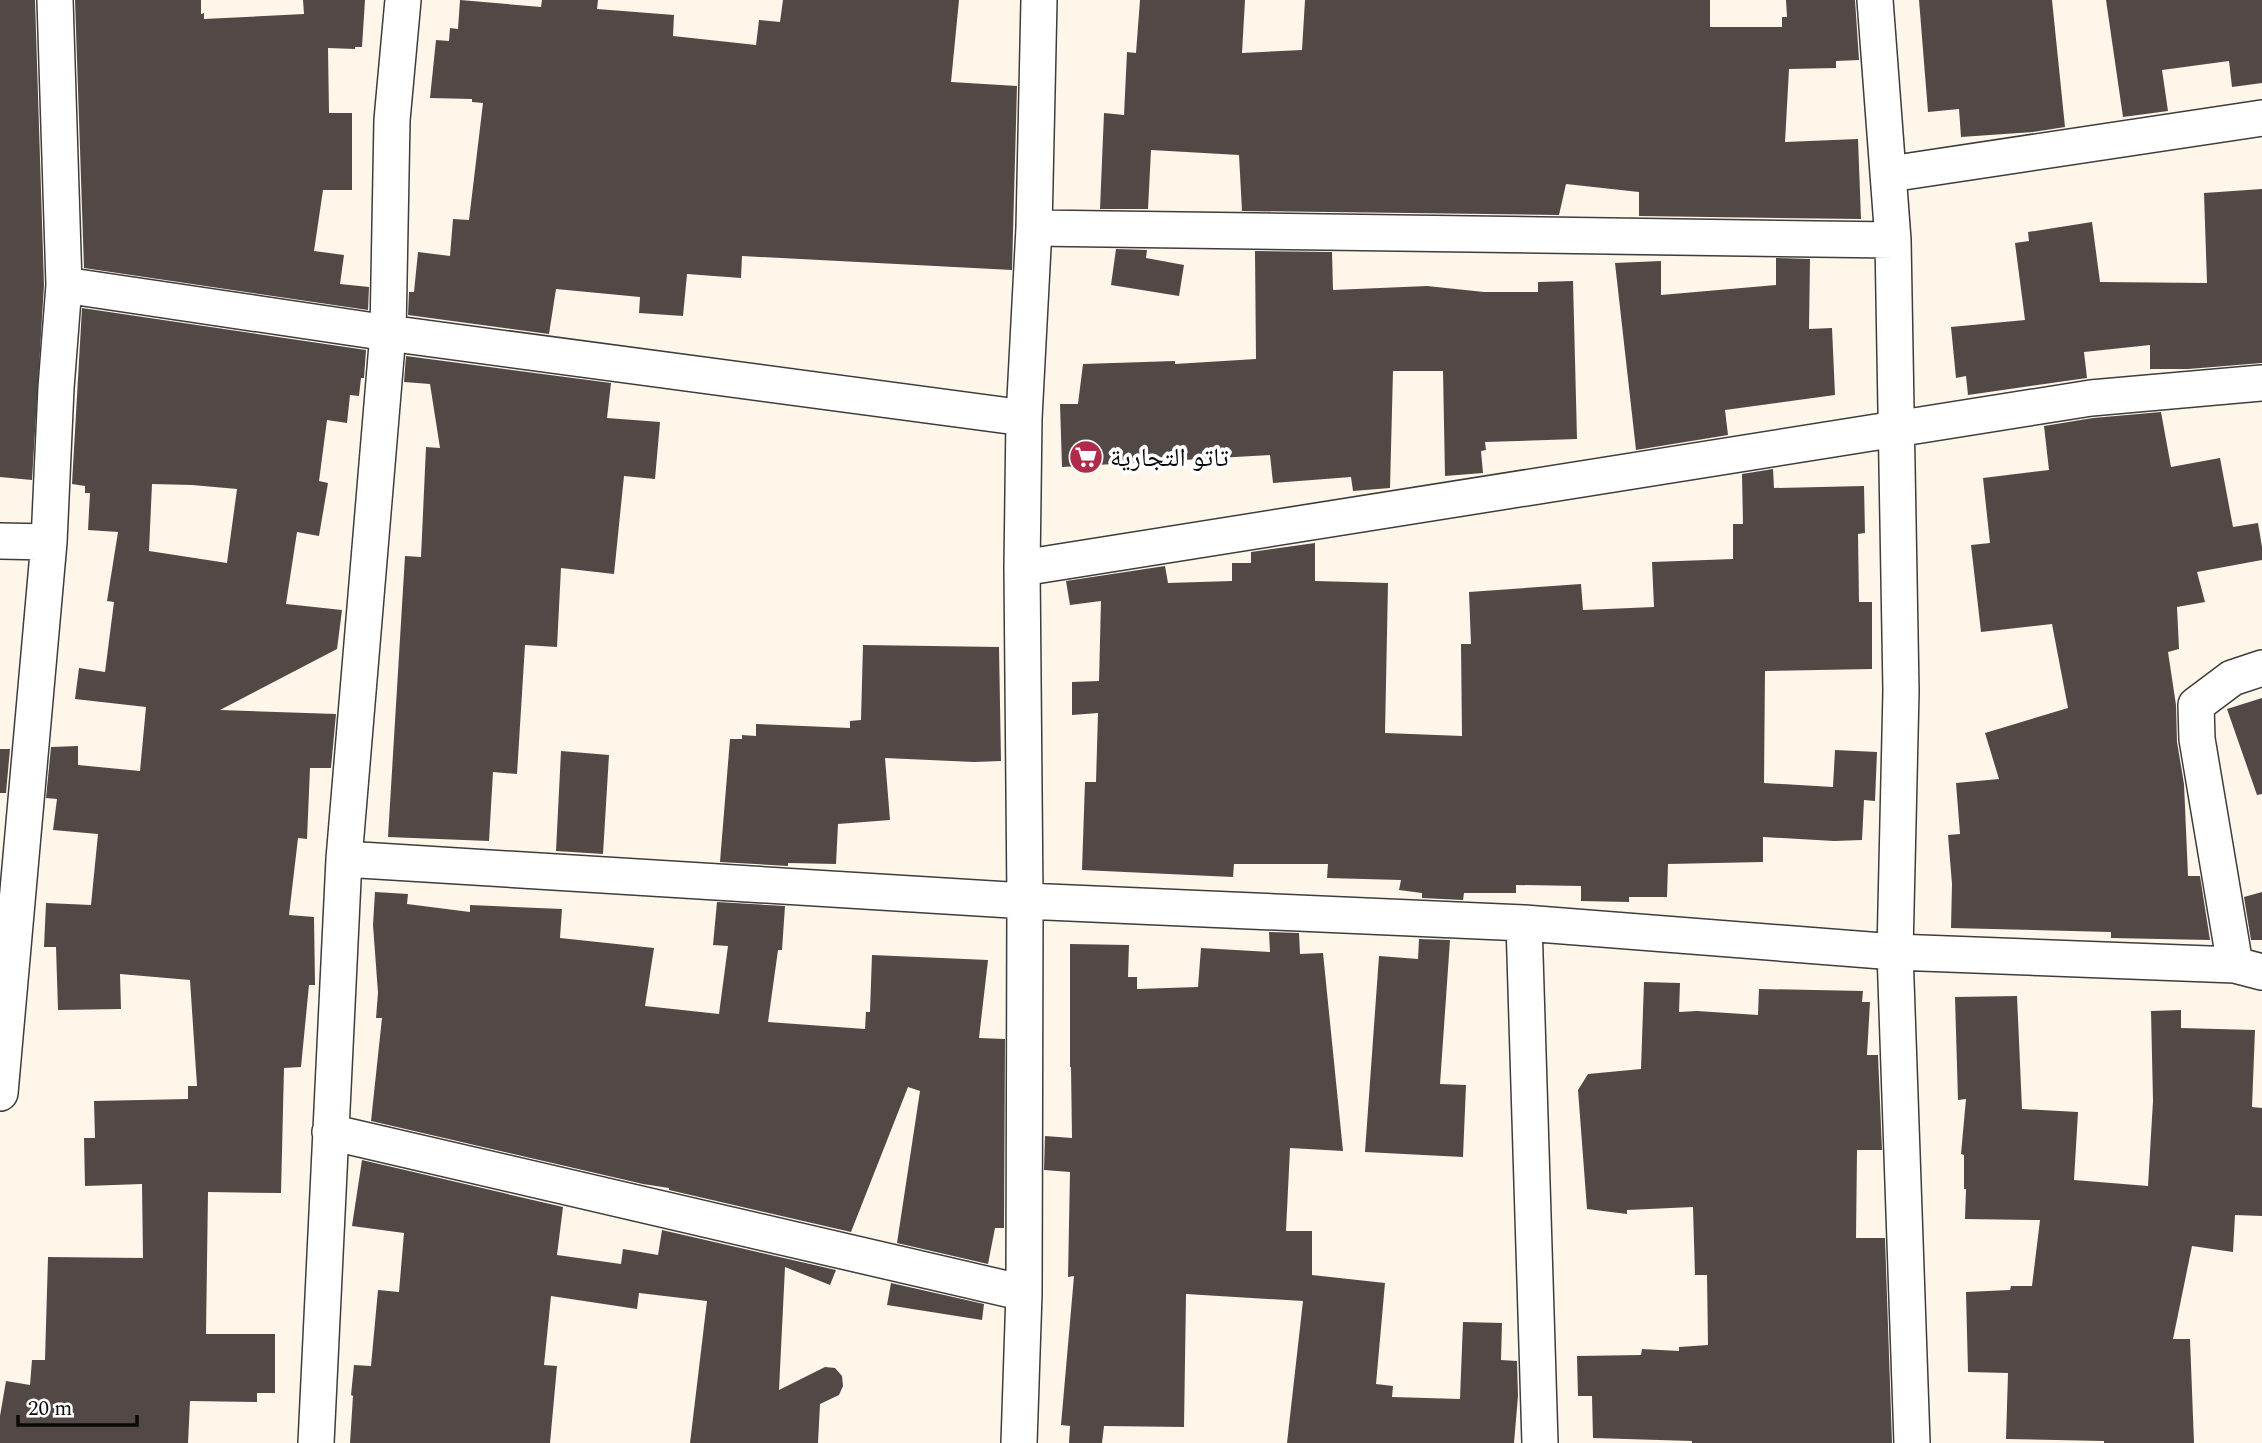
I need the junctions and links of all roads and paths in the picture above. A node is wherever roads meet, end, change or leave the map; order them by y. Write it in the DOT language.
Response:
graph roads {
  1 [pos="55,0"];
  2 [pos="403,0"];
  3 [pos="1039,0"];
  4 [pos="1875,0"];
  5 [pos="2262,118"];
  6 [pos="1889,174"];
  7 [pos="1034,228"];
  8 [pos="1893,240"];
  9 [pos="64,285"];
  10 [pos="388,333"];
  11 [pos="2262,383"];
  12 [pos="1024,418"];
  13 [pos="1897,429"];
  14 [pos="0,541"];
  15 [pos="49,542"];
  16 [pos="1023,568"];
  17 [pos="2262,668"];
  18 [pos="344,859"];
  19 [pos="1025,901"];
  20 [pos="1524,923"];
  21 [pos="1895,952"];
  22 [pos="2249,969"];
  23 [pos="0,1093"];
  24 [pos="330,1132"];
  25 [pos="1024,1293"];
  26 [pos="316,1443"];
  27 [pos="1019,1443"];
  28 [pos="1540,1443"];
  29 [pos="1912,1443"];
  1 -- 9 [label="street"];
  2 -- 10 [label="street"];
  3 -- 7 [label="street"];
  4 -- 6 [label="street"];
  5 -- 6 [label="street"];
  6 -- 8 [label="street"];
  7 -- 8 [label="street"];
  7 -- 12 [label="street"];
  8 -- 13 [label="street"];
  9 -- 10 [label="street"];
  9 -- 15 [label="street"];
  10 -- 12 [label="street"];
  10 -- 18 [label="street"];
  11 -- 13 [label="street"];
  12 -- 16 [label="street"];
  13 -- 16 [label="street"];
  13 -- 21 [label="street"];
  14 -- 15 [label="street"];
  15 -- 23 [label="street"];
  16 -- 19 [label="street"];
  17 -- 22 [label="street"];
  18 -- 19 [label="street"];
  18 -- 24 [label="street"];
  19 -- 20 [label="street"];
  19 -- 25 [label="street"];
  20 -- 21 [label="street"];
  20 -- 28 [label="street"];
  21 -- 22 [label="street"];
  21 -- 29 [label="street"];
  24 -- 25 [label="street"];
  24 -- 26 [label="street"];
  25 -- 27 [label="street"];
}
